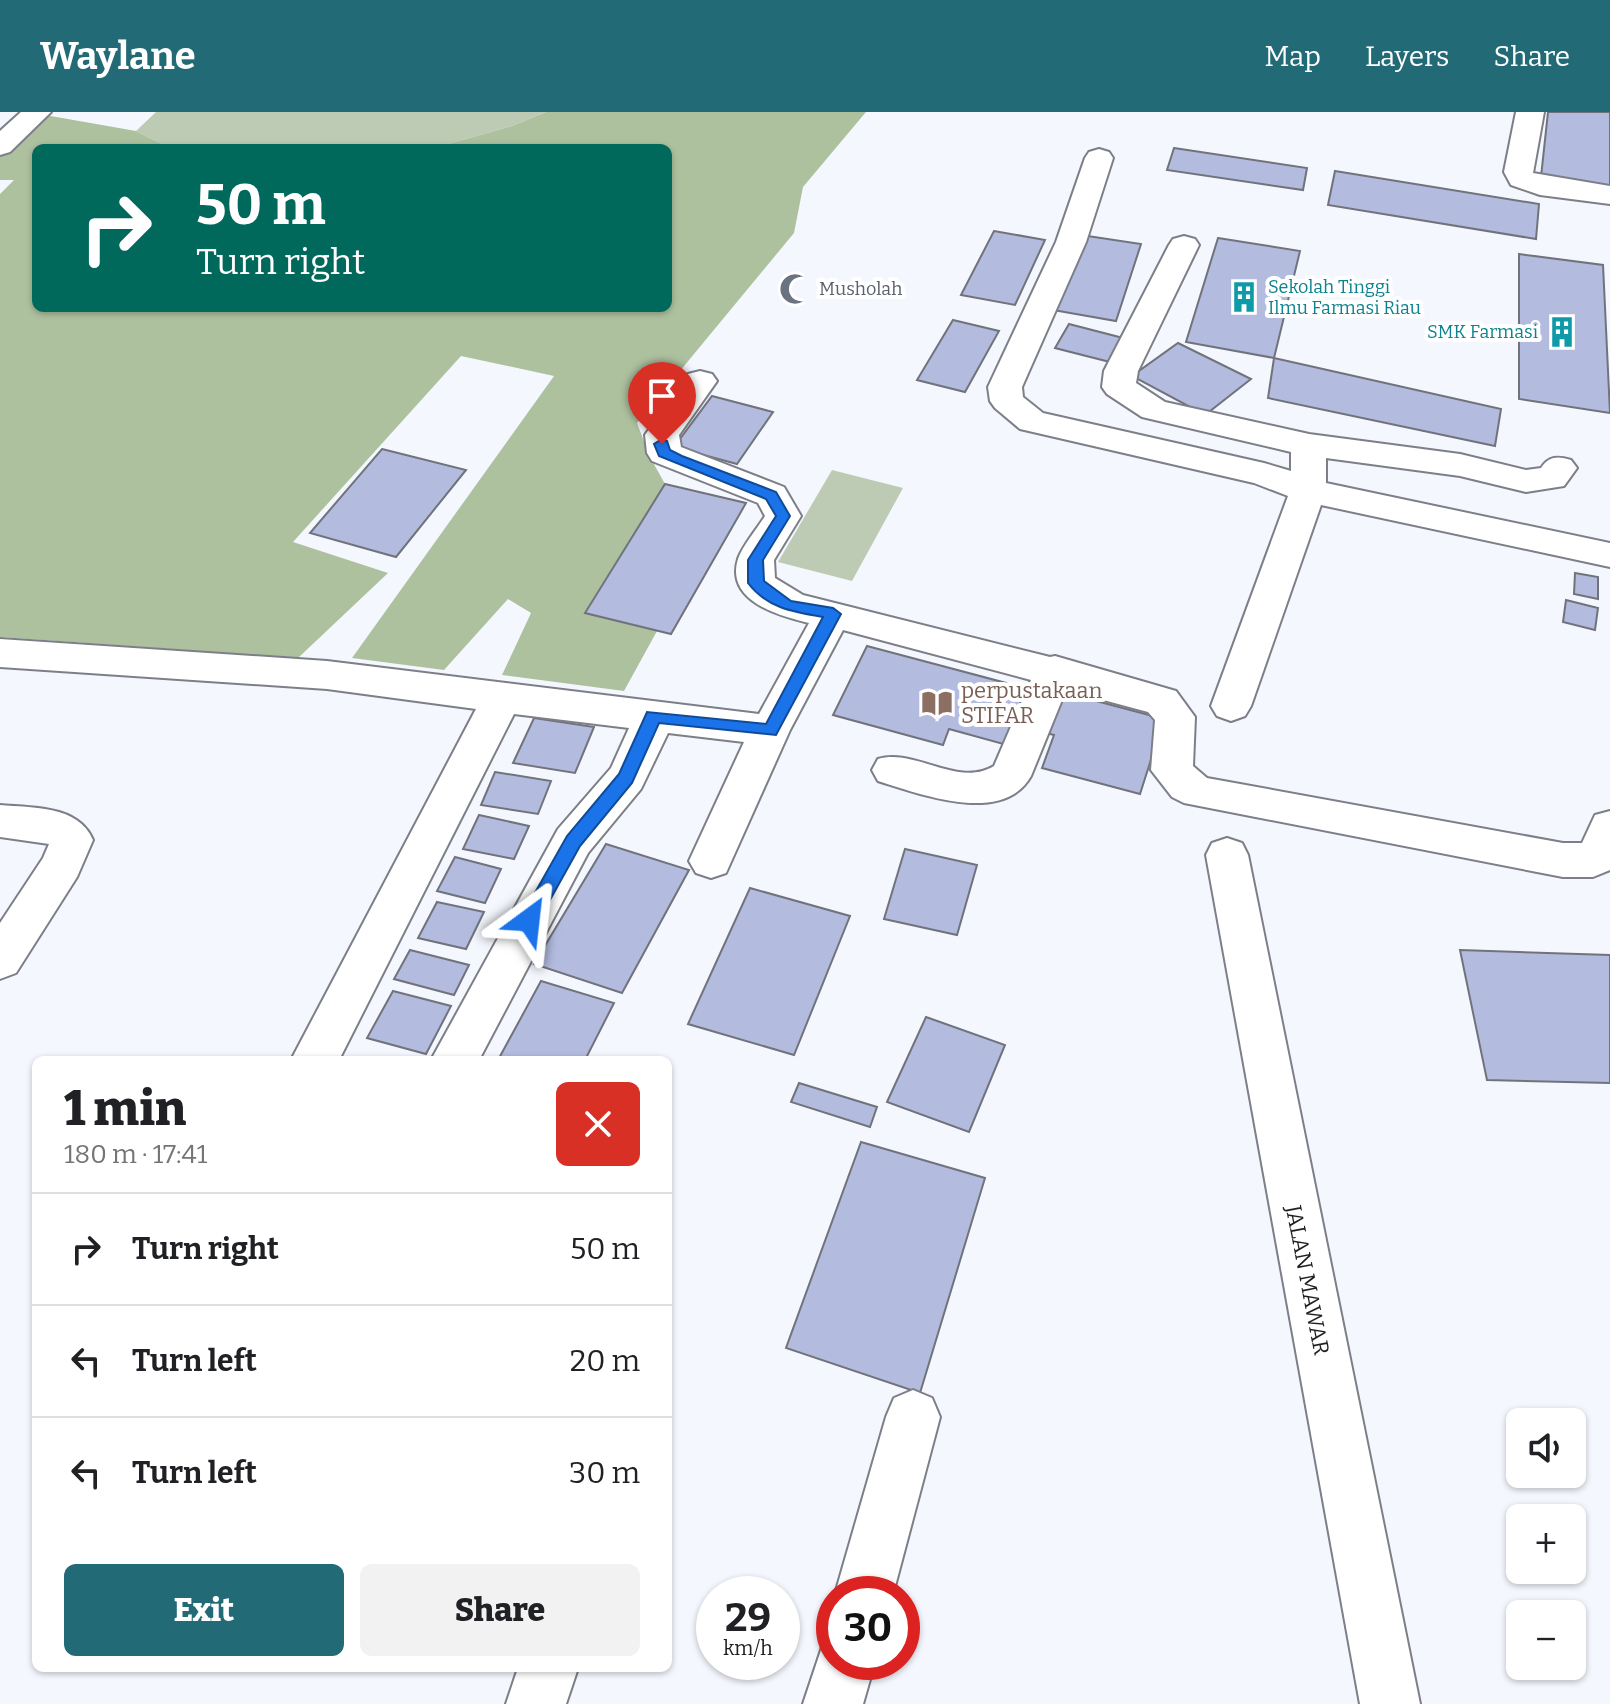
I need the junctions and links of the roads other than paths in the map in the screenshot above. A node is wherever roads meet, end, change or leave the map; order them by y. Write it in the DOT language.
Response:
graph roads {
  1 [pos="37,112"];
  2 [pos="1530,112"];
  3 [pos="0,146"];
  4 [pos="1099,158"];
  5 [pos="1610,195"];
  6 [pos="1184,245"];
  7 [pos="700,381"];
  8 [pos="1460,465"];
  9 [pos="1559,468"];
  10 [pos="1308,471"];
  11 [pos="1455,507"];
  12 [pos="1610,538"];
  13 [pos="1610,555"];
  14 [pos="833,614"];
  15 [pos="0,653"];
  16 [pos="1055,670"];
  17 [pos="501,698"];
  18 [pos="1231,706"];
  19 [pos="653,716"];
  20 [pos="770,730"];
  21 [pos="893,770"];
  22 [pos="0,821"];
  23 [pos="1610,827"];
  24 [pos="1227,855"];
  25 [pos="711,861"];
  26 [pos="0,960"];
  27 [pos="317,1056"];
  28 [pos="457,1056"];
  29 [pos="913,1417"];
  30 [pos="869,1576"];
  31 [pos="547,1672"];
  32 [pos="840,1680"];
  33 [pos="536,1704"];
  34 [pos="833,1704"];
  35 [pos="1390,1704"];
  1 -- 3 [label="street"];
  2 -- 5 [label="street"];
  4 -- 10 [label="street"];
  6 -- 10 [label="street"];
  7 -- 14 [label="street"];
  8 -- 9 [label="street"];
  8 -- 10 [label="street"];
  8 -- 11 [label="street"];
  10 -- 11 [label="street"];
  10 -- 13 [label="street"];
  10 -- 18 [label="street"];
  11 -- 12 [label="street"];
  14 -- 16 [label="street"];
  14 -- 20 [label="street"];
  15 -- 17 [label="street"];
  16 -- 21 [label="street"];
  16 -- 23 [label="street"];
  17 -- 19 [label="street"];
  17 -- 27 [label="street"];
  19 -- 20 [label="street"];
  19 -- 28 [label="street"];
  20 -- 25 [label="street"];
  22 -- 26 [label="street"];
  24 -- 35 [label="street, JALAN MAWAR"];
  29 -- 30 [label="street"];
  31 -- 33 [label="street"];
  32 -- 34 [label="street"];
}
